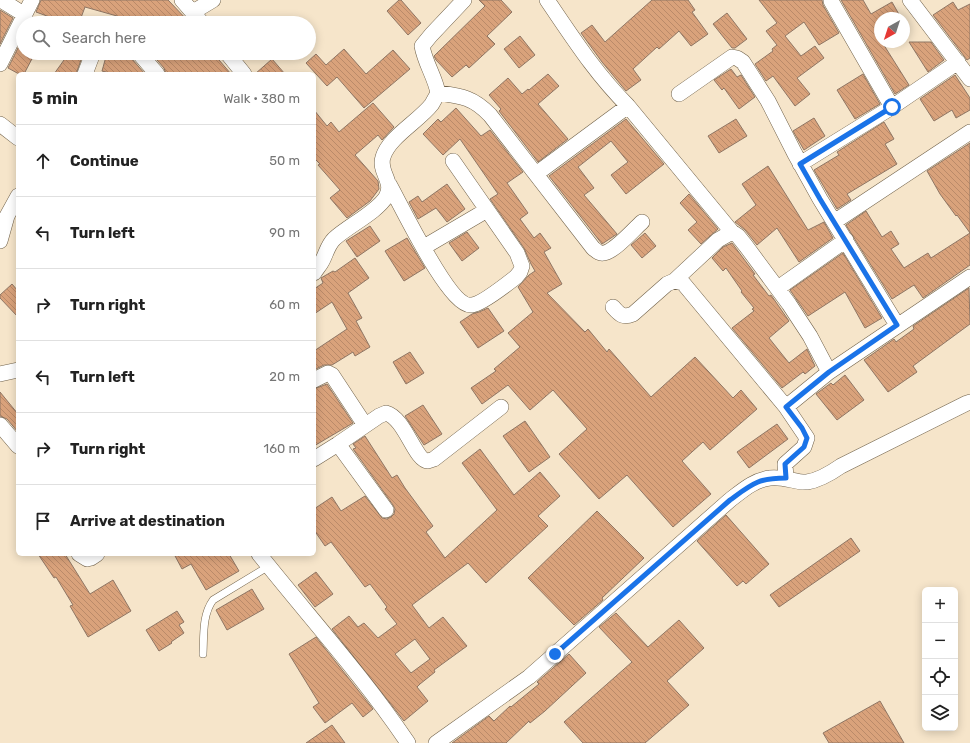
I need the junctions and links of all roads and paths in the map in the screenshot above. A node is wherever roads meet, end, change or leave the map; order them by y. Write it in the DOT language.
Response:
graph roads {
  1 [pos="1,0"];
  2 [pos="32,0"];
  3 [pos="182,0"];
  4 [pos="213,0"];
  5 [pos="463,0"];
  6 [pos="910,0"];
  7 [pos="831,1"];
  8 [pos="552,2"];
  9 [pos="25,14"];
  10 [pos="196,16"];
  11 [pos="200,16"];
  12 [pos="16,32"];
  13 [pos="90,60"];
  14 [pos="145,60"];
  15 [pos="233,60"];
  16 [pos="958,62"];
  17 [pos="0,64"];
  18 [pos="85,72"];
  19 [pos="156,72"];
  20 [pos="242,72"];
  21 [pos="970,79"];
  22 [pos="438,93"];
  23 [pos="679,94"];
  24 [pos="628,106"];
  25 [pos="892,107"];
  26 [pos="0,124"];
  27 [pos="970,132"];
  28 [pos="16,136"];
  29 [pos="453,161"];
  30 [pos="800,164"];
  31 [pos="536,174"];
  32 [pos="389,184"];
  33 [pos="16,200"];
  34 [pos="487,210"];
  35 [pos="642,222"];
  36 [pos="834,222"];
  37 [pos="732,232"];
  38 [pos="846,240"];
  39 [pos="0,241"];
  40 [pos="424,247"];
  41 [pos="316,270"];
  42 [pos="970,277"];
  43 [pos="674,281"];
  44 [pos="778,288"];
  45 [pos="613,307"];
  46 [pos="897,325"];
  47 [pos="16,370"];
  48 [pos="829,372"];
  49 [pos="0,374"];
  50 [pos="316,379"];
  51 [pos="970,402"];
  52 [pos="502,407"];
  53 [pos="786,407"];
  54 [pos="0,425"];
  55 [pos="365,425"];
  56 [pos="16,444"];
  57 [pos="338,444"];
  58 [pos="316,458"];
  59 [pos="786,478"];
  60 [pos="386,510"];
  61 [pos="82,556"];
  62 [pos="94,556"];
  63 [pos="261,556"];
  64 [pos="269,566"];
  65 [pos="203,654"];
  66 [pos="408,743"];
  67 [pos="436,743"];
  1 -- 9 [label="street"];
  2 -- 9 [label="street"];
  3 -- 10 [label="street"];
  4 -- 11 [label="street"];
  5 -- 22 [label="street"];
  6 -- 16 [label="street"];
  7 -- 25 [label="street"];
  8 -- 24 [label="street"];
  12 -- 17 [label="street"];
  13 -- 18 [label="street"];
  14 -- 19 [label="street"];
  15 -- 20 [label="street"];
  16 -- 21 [label="street"];
  16 -- 25 [label="street"];
  22 -- 31 [label="street"];
  22 -- 32 [label="street"];
  23 -- 30 [label="street"];
  24 -- 31 [label="street"];
  24 -- 37 [label="street"];
  25 -- 30 [label="street"];
  26 -- 28 [label="street"];
  27 -- 36 [label="street"];
  29 -- 34 [label="street"];
  30 -- 36 [label="street"];
  31 -- 35 [label="street"];
  32 -- 40 [label="street"];
  32 -- 41 [label="street"];
  33 -- 39 [label="street"];
  34 -- 40 [label="street"];
  34 -- 40 [label="street"];
  36 -- 38 [label="street"];
  37 -- 43 [label="street"];
  37 -- 44 [label="street"];
  38 -- 44 [label="street"];
  38 -- 46 [label="street"];
  42 -- 46 [label="street"];
  43 -- 45 [label="street"];
  43 -- 53 [label="street"];
  44 -- 48 [label="street"];
  46 -- 48 [label="street"];
  47 -- 49 [label="street"];
  48 -- 53 [label="street"];
  50 -- 55 [label="street"];
  51 -- 59 [label="street"];
  52 -- 55 [label="street"];
  53 -- 59 [label="street"];
  54 -- 56 [label="street"];
  55 -- 57 [label="street"];
  57 -- 58 [label="street"];
  57 -- 60 [label="street"];
  59 -- 67 [label="street"];
  61 -- 62 [label="street"];
  63 -- 64 [label="street"];
  64 -- 65 [label="lane"];
  64 -- 66 [label="street"];
}
